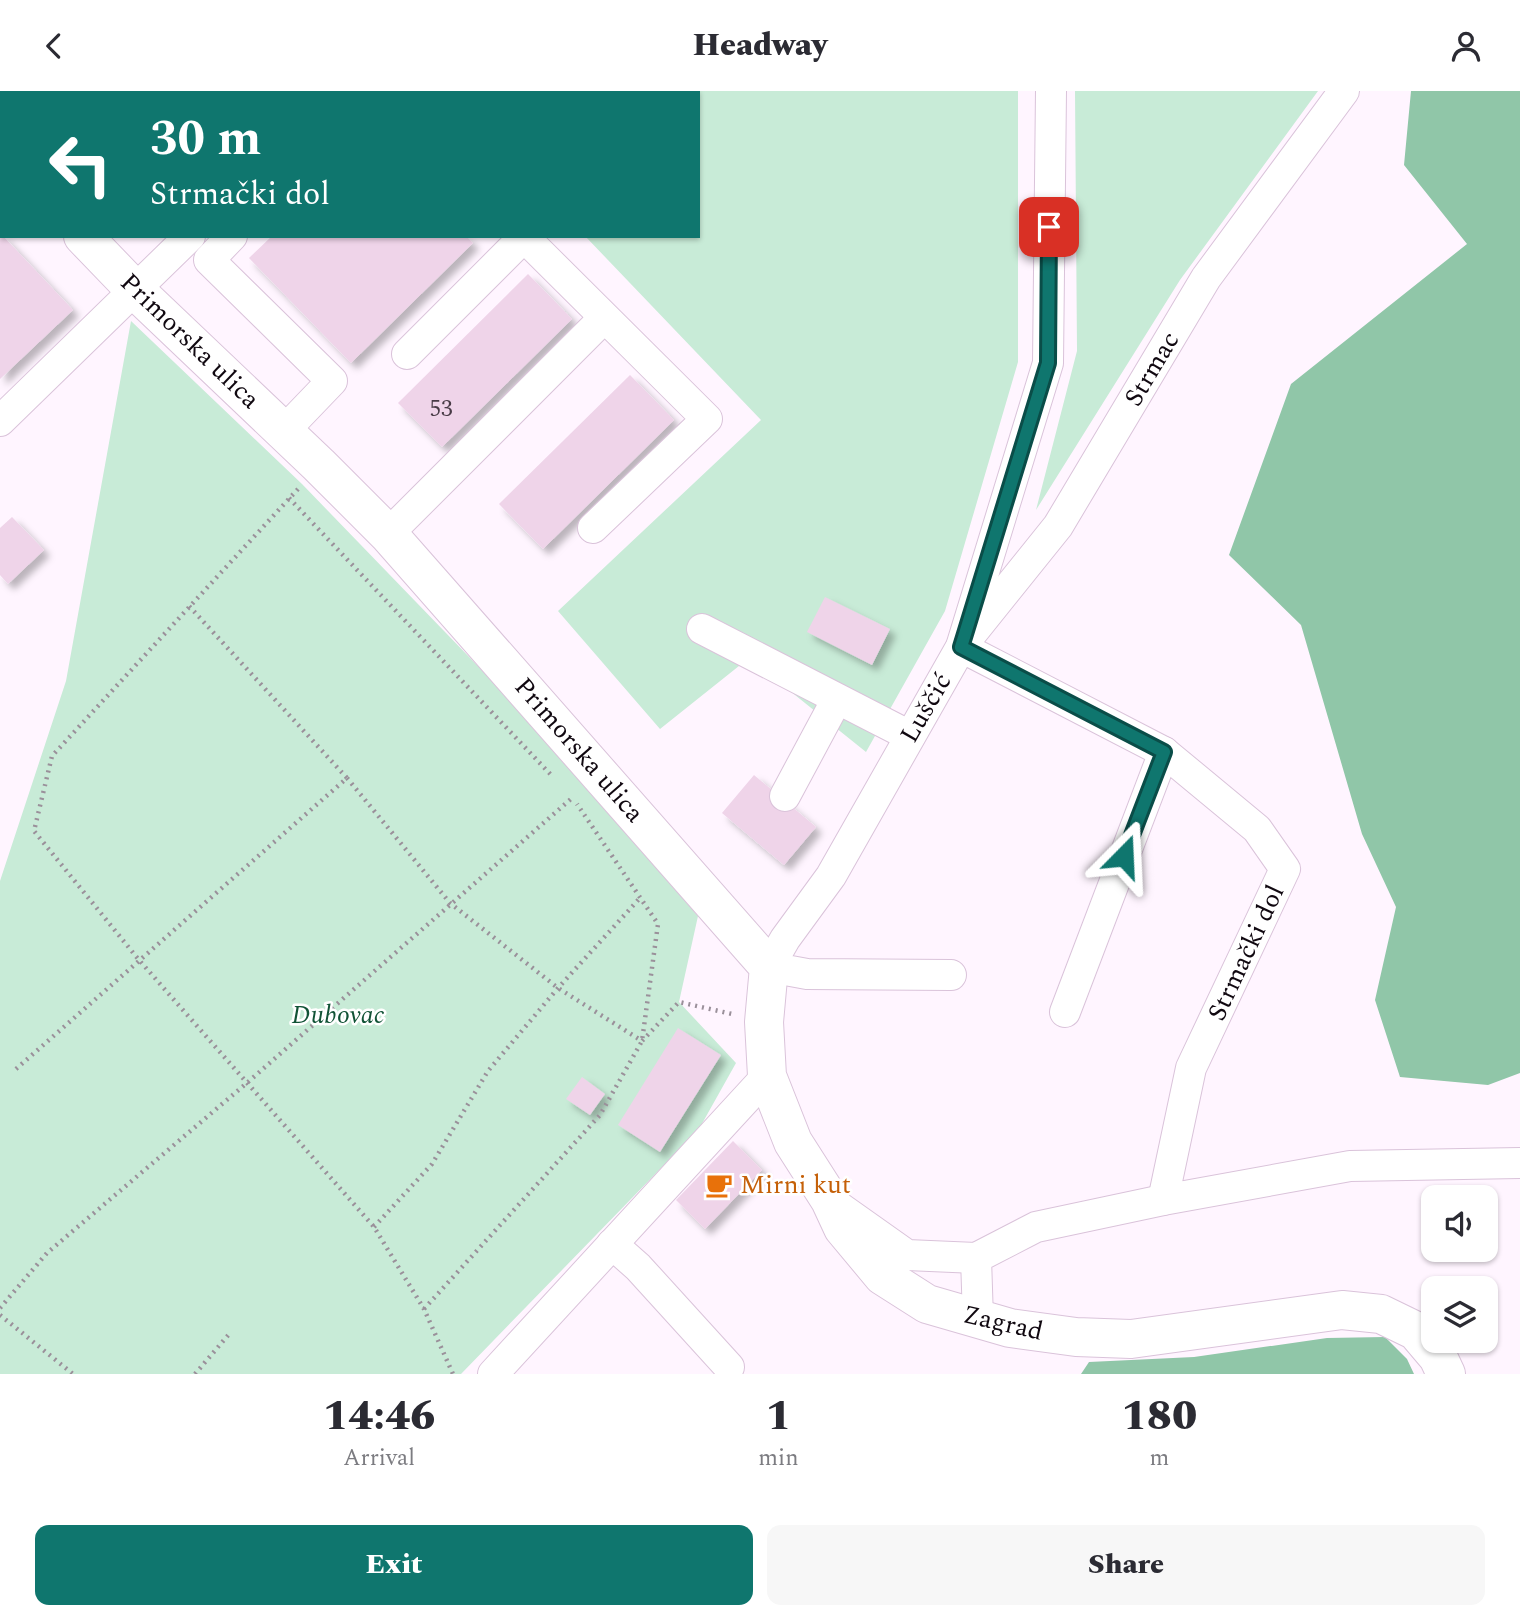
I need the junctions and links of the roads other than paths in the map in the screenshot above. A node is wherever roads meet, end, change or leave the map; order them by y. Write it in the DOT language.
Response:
graph roads {
  1 [pos="1051,91"];
  2 [pos="1344,91"];
  3 [pos="85,238"];
  4 [pos="188,238"];
  5 [pos="230,238"];
  6 [pos="523,238"];
  7 [pos="525,238"];
  8 [pos="135,290"];
  9 [pos="604,318"];
  10 [pos="407,354"];
  11 [pos="0,421"];
  12 [pos="284,431"];
  13 [pos="593,528"];
  14 [pos="388,534"];
  15 [pos="702,629"];
  16 [pos="961,647"];
  17 [pos="837,699"];
  18 [pos="910,736"];
  19 [pos="1164,752"];
  20 [pos="785,796"];
  21 [pos="769,967"];
  22 [pos="951,975"];
  23 [pos="1065,1012"];
  24 [pos="767,1076"];
  25 [pos="1520,1163"];
  26 [pos="830,1200"];
  27 [pos="1163,1200"];
  28 [pos="612,1244"];
  29 [pos="976,1258"];
  30 [pos="978,1319"];
  31 [pos="729,1367"];
  32 [pos="493,1374"];
  33 [pos="1446,1374"];
  1 -- 16 [label="street, Luščić"];
  2 -- 16 [label="street, Strmac"];
  3 -- 8 [label="main road, Primorska ulica"];
  4 -- 8 [label="street"];
  5 -- 12 [label="street"];
  6 -- 10 [label="street"];
  7 -- 9 [label="street"];
  8 -- 11 [label="street"];
  8 -- 12 [label="main road, Primorska ulica"];
  9 -- 13 [label="street"];
  9 -- 14 [label="street"];
  12 -- 14 [label="main road, Primorska ulica"];
  14 -- 21 [label="main road, Primorska ulica"];
  15 -- 17 [label="street"];
  16 -- 18 [label="street, Luščić"];
  16 -- 19 [label="street, Strmački dol"];
  17 -- 18 [label="street"];
  17 -- 20 [label="street"];
  18 -- 21 [label="street, Luščić"];
  19 -- 23 [label="street"];
  19 -- 27 [label="street, Strmački dol"];
  21 -- 22 [label="street"];
  21 -- 24 [label="main road, Zagrad"];
  24 -- 26 [label="main road, Zagrad"];
  24 -- 28 [label="street"];
  25 -- 27 [label="street"];
  26 -- 29 [label="street"];
  26 -- 30 [label="main road, Zagrad"];
  27 -- 29 [label="street"];
  28 -- 31 [label="street"];
  28 -- 32 [label="street"];
  29 -- 30 [label="street"];
  30 -- 33 [label="main road, Zagrad"];
}
